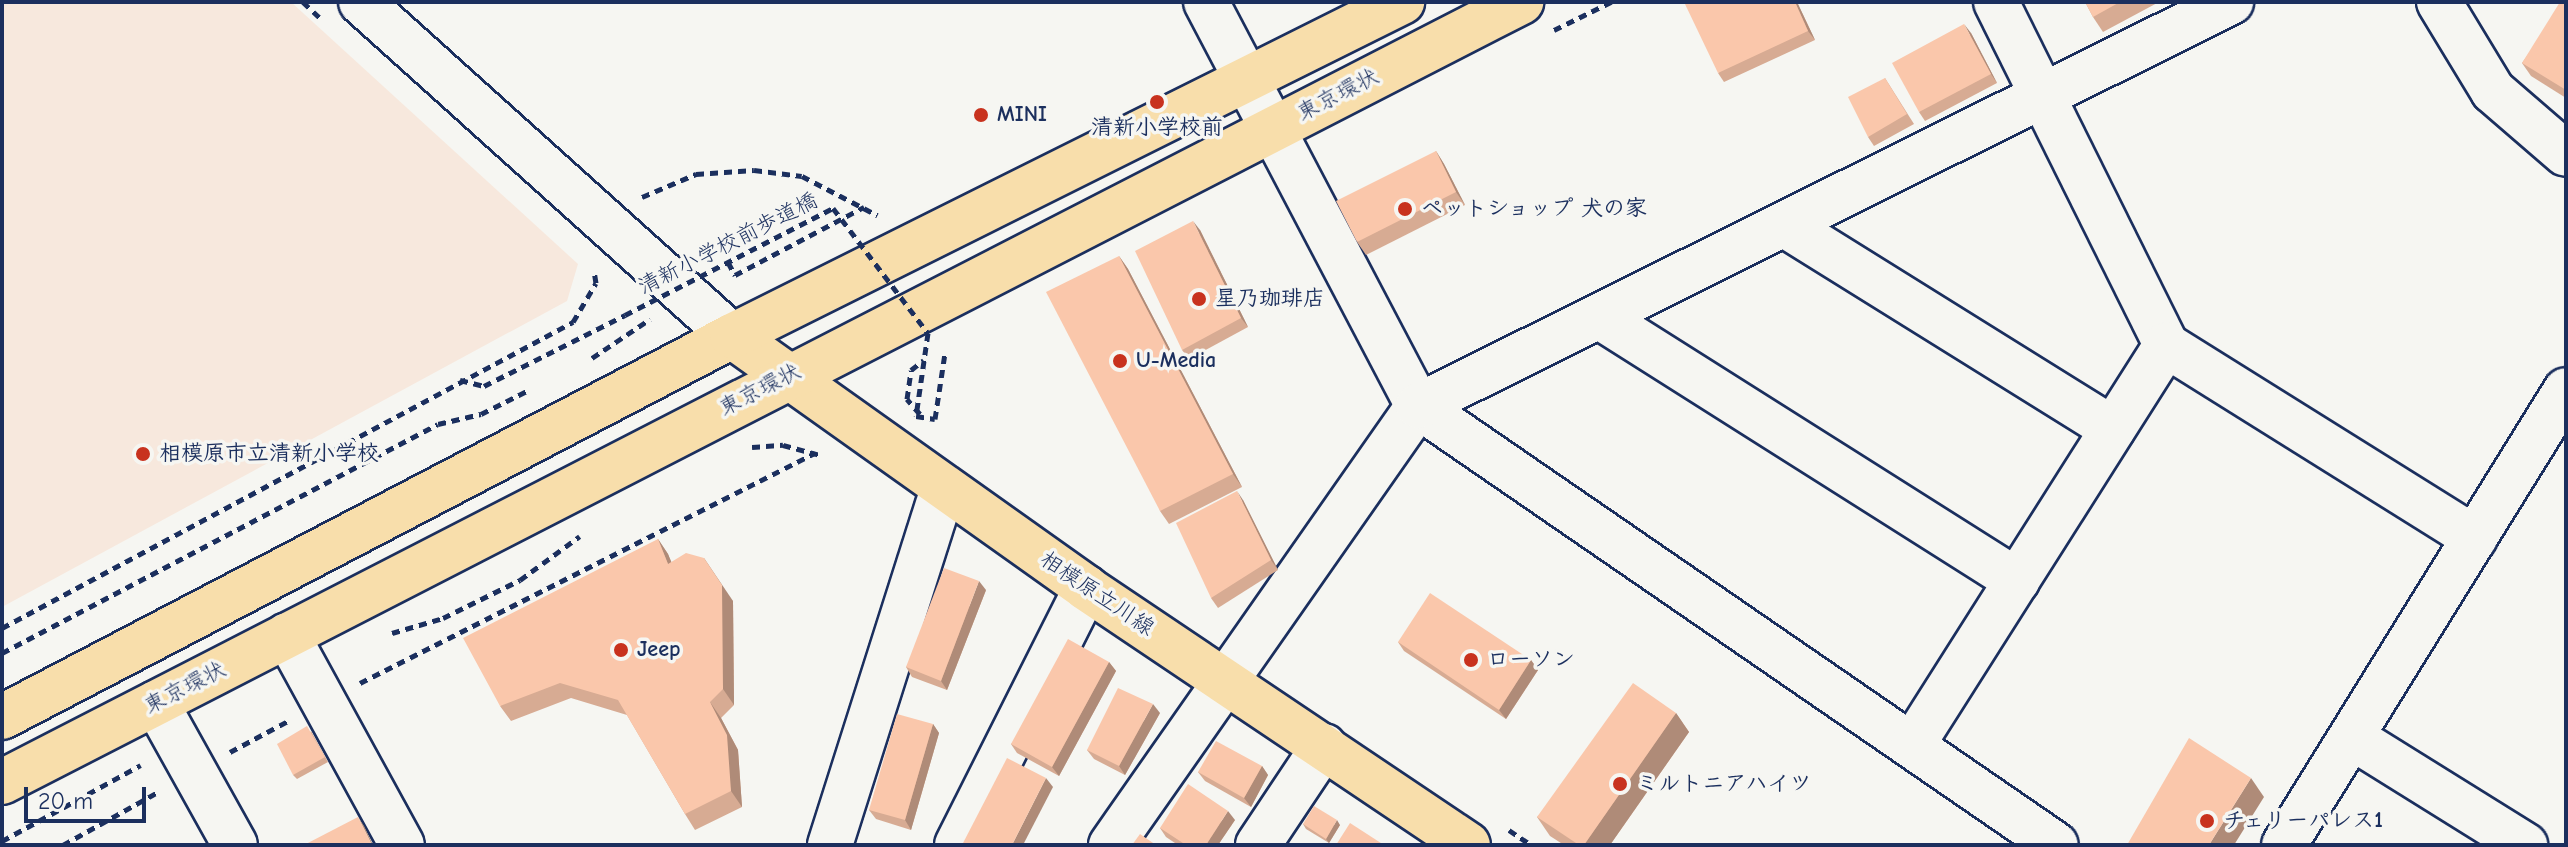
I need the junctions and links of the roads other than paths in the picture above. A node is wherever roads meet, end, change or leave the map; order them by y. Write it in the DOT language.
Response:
graph roads {
  1 [pos="361,2"];
  2 [pos="1206,2"];
  3 [pos="1402,2"];
  4 [pos="1521,2"];
  5 [pos="1996,2"];
  6 [pos="2231,2"];
  7 [pos="2439,2"];
  8 [pos="1247,79"];
  9 [pos="2042,93"];
  10 [pos="1272,128"];
  11 [pos="2566,154"];
  12 [pos="1785,225"];
  13 [pos="1603,319"];
  14 [pos="732,336"];
  15 [pos="2166,345"];
  16 [pos="785,376"];
  17 [pos="2566,390"];
  18 [pos="1418,406"];
  19 [pos="2113,429"];
  20 [pos="943,488"];
  21 [pos="2475,538"];
  22 [pos="2017,581"];
  23 [pos="1086,588"];
  24 [pos="287,635"];
  25 [pos="1225,678"];
  26 [pos="156,703"];
  27 [pos="2,717"];
  28 [pos="2353,738"];
  29 [pos="1913,744"];
  30 [pos="1324,746"];
  31 [pos="2,782"];
  32 [pos="235,845"];
  33 [pos="402,845"];
  34 [pos="830,845"];
  35 [pos="957,845"];
  36 [pos="1111,845"];
  37 [pos="1258,845"];
  38 [pos="1468,845"];
  39 [pos="2056,845"];
  40 [pos="2284,845"];
  41 [pos="2525,845"];
  1 -- 14 [label="street"];
  2 -- 8 [label="street"];
  3 -- 8 [label="main road"];
  4 -- 10 [label="main road, 東京環状"];
  5 -- 9 [label="street"];
  6 -- 9 [label="street"];
  7 -- 11 [label="street"];
  8 -- 10 [label="street"];
  8 -- 14 [label="main road"];
  9 -- 12 [label="street"];
  9 -- 15 [label="street"];
  10 -- 16 [label="main road, 東京環状"];
  10 -- 18 [label="street"];
  12 -- 13 [label="street"];
  12 -- 19 [label="street"];
  13 -- 18 [label="street"];
  13 -- 22 [label="street"];
  14 -- 16 [label="main road, 相模原立川線"];
  14 -- 27 [label="main road"];
  15 -- 19 [label="street"];
  15 -- 21 [label="street"];
  16 -- 20 [label="main road, 相模原立川線"];
  16 -- 24 [label="main road, 東京環状"];
  17 -- 21 [label="street"];
  18 -- 25 [label="street"];
  18 -- 29 [label="street"];
  19 -- 22 [label="street"];
  20 -- 23 [label="main road, 相模原立川線"];
  20 -- 34 [label="street"];
  21 -- 28 [label="street"];
  22 -- 29 [label="street"];
  23 -- 25 [label="main road, 相模原立川線"];
  23 -- 35 [label="street"];
  24 -- 26 [label="main road, 東京環状"];
  24 -- 33 [label="street"];
  25 -- 30 [label="main road, 相模原立川線"];
  25 -- 36 [label="street"];
  26 -- 31 [label="main road, 東京環状"];
  26 -- 32 [label="street"];
  28 -- 40 [label="street"];
  28 -- 41 [label="street"];
  29 -- 39 [label="street"];
  30 -- 37 [label="street"];
  30 -- 38 [label="main road, 相模原立川線"];
}
